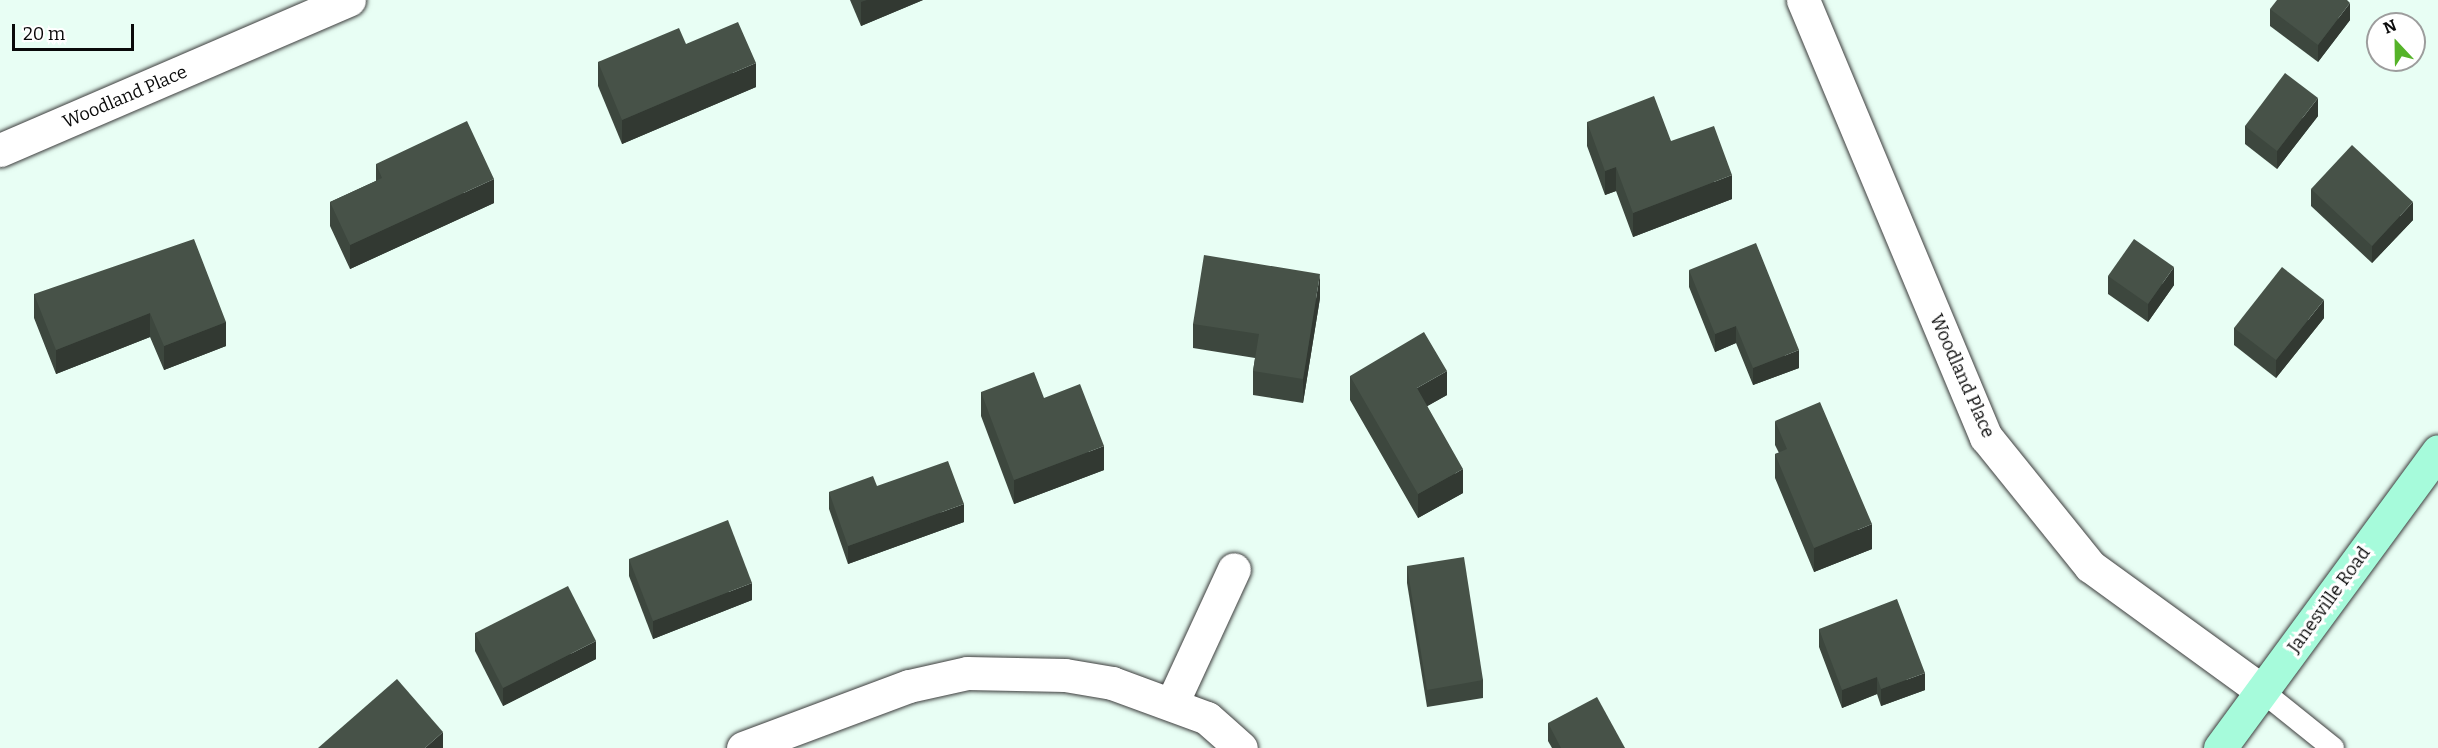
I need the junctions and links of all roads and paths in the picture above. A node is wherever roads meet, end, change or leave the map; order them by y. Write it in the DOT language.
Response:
graph roads {
  1 [pos="349,0"];
  2 [pos="1803,0"];
  3 [pos="0,150"];
  4 [pos="2438,451"];
  5 [pos="1234,569"];
  6 [pos="2262,691"];
  7 [pos="1173,701"];
  8 [pos="743,748"];
  9 [pos="1241,748"];
  10 [pos="2220,748"];
  11 [pos="2333,748"];
  1 -- 3 [label="street, Woodland Place"];
  2 -- 6 [label="street, Woodland Place"];
  4 -- 6 [label="main road, Janesville Road"];
  5 -- 7 [label="street"];
  6 -- 10 [label="main road, Janesville Road"];
  6 -- 11 [label="lane"];
  7 -- 8 [label="street"];
  7 -- 9 [label="street"];
}
